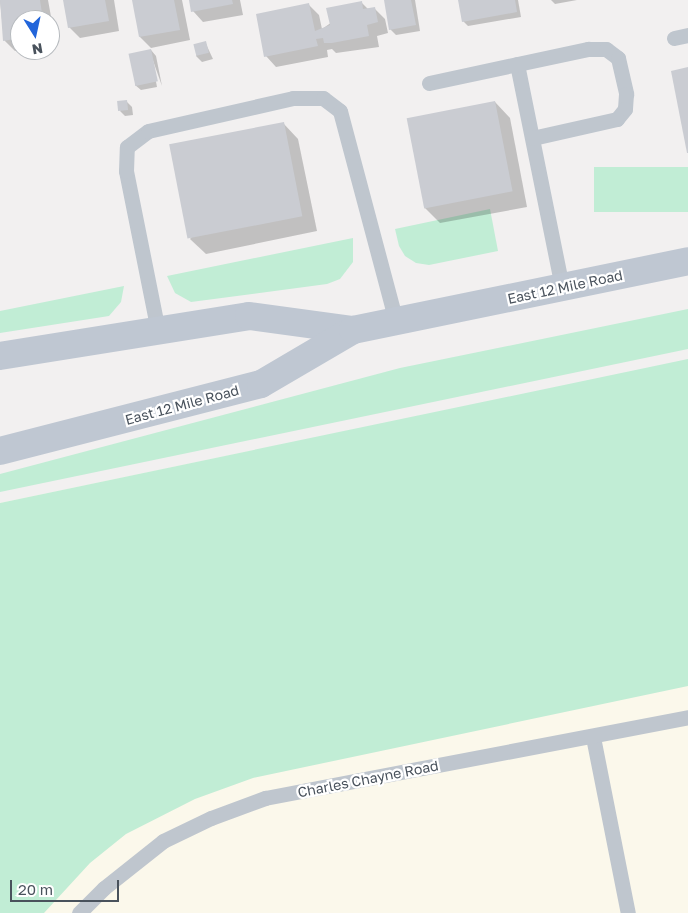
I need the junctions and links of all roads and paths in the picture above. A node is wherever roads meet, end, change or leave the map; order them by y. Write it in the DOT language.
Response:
graph roads {
  1 [pos="517,64"];
  2 [pos="429,83"];
  3 [pos="533,138"];
  4 [pos="688,261"];
  5 [pos="562,287"];
  6 [pos="396,321"];
  7 [pos="353,330"];
  8 [pos="158,331"];
  9 [pos="0,356"];
  10 [pos="0,451"];
  11 [pos="688,716"];
  12 [pos="593,737"];
  13 [pos="79,913"];
  14 [pos="628,913"];
  1 -- 2 [label="lane"];
  1 -- 3 [label="lane"];
  1 -- 3 [label="lane"];
  3 -- 5 [label="lane"];
  4 -- 5 [label="main road, East 12 Mile Road"];
  5 -- 6 [label="main road, East 12 Mile Road"];
  6 -- 7 [label="main road, East 12 Mile Road"];
  6 -- 8 [label="lane"];
  7 -- 8 [label="main road, East 12 Mile Road"];
  7 -- 10 [label="main road, East 12 Mile Road"];
  8 -- 9 [label="main road, East 12 Mile Road"];
  11 -- 12 [label="lane, Charles Chayne Road"];
  12 -- 13 [label="lane, Charles Chayne Road"];
  12 -- 14 [label="lane"];
}
